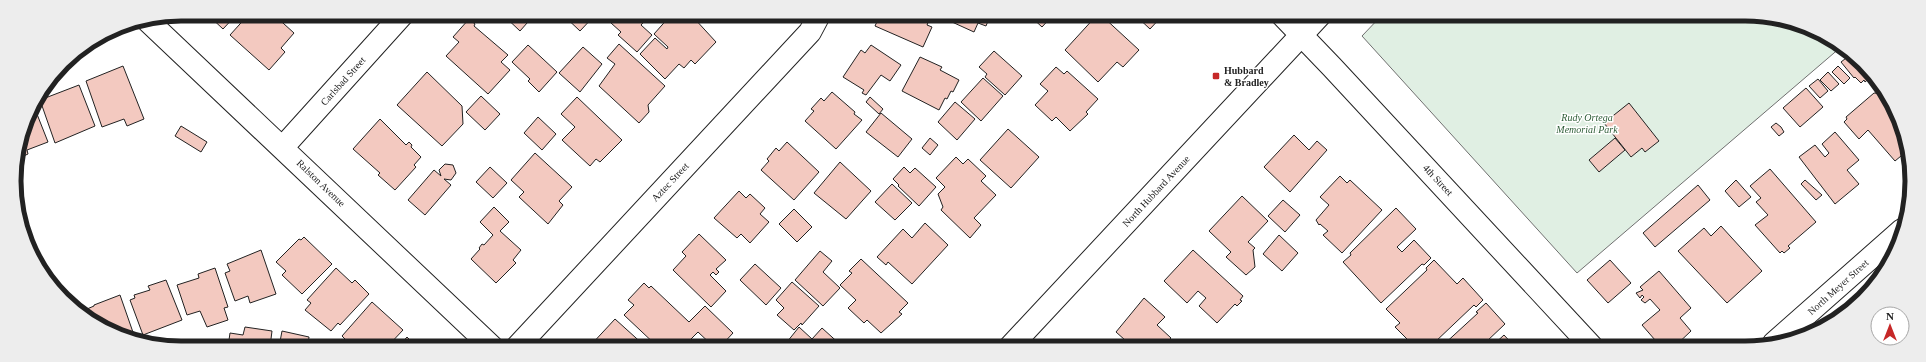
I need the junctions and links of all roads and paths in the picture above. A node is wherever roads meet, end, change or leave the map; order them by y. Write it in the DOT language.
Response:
graph roads {
  1 [pos="397,21"];
  2 [pos="816,21"];
  3 [pos="1288,21"];
  4 [pos="1314,21"];
  5 [pos="152,24"];
  6 [pos="1302,34"];
  7 [pos="283,147"];
  8 [pos="1895,236"];
  9 [pos="1782,337"];
  10 [pos="486,341"];
  11 [pos="523,341"];
  12 [pos="1016,341"];
  13 [pos="1587,341"];
  1 -- 7 [label="street, Carlsbad Street"];
  2 -- 11 [label="street, Aztec Street"];
  3 -- 6 [label="street, 4th Street"];
  4 -- 6 [label="street, North Hubbard Avenue"];
  5 -- 7 [label="street, Ralston Avenue"];
  6 -- 12 [label="street, North Hubbard Avenue"];
  6 -- 13 [label="street, 4th Street"];
  7 -- 10 [label="street, Ralston Avenue"];
  8 -- 9 [label="street, North Meyer Street"];
}
